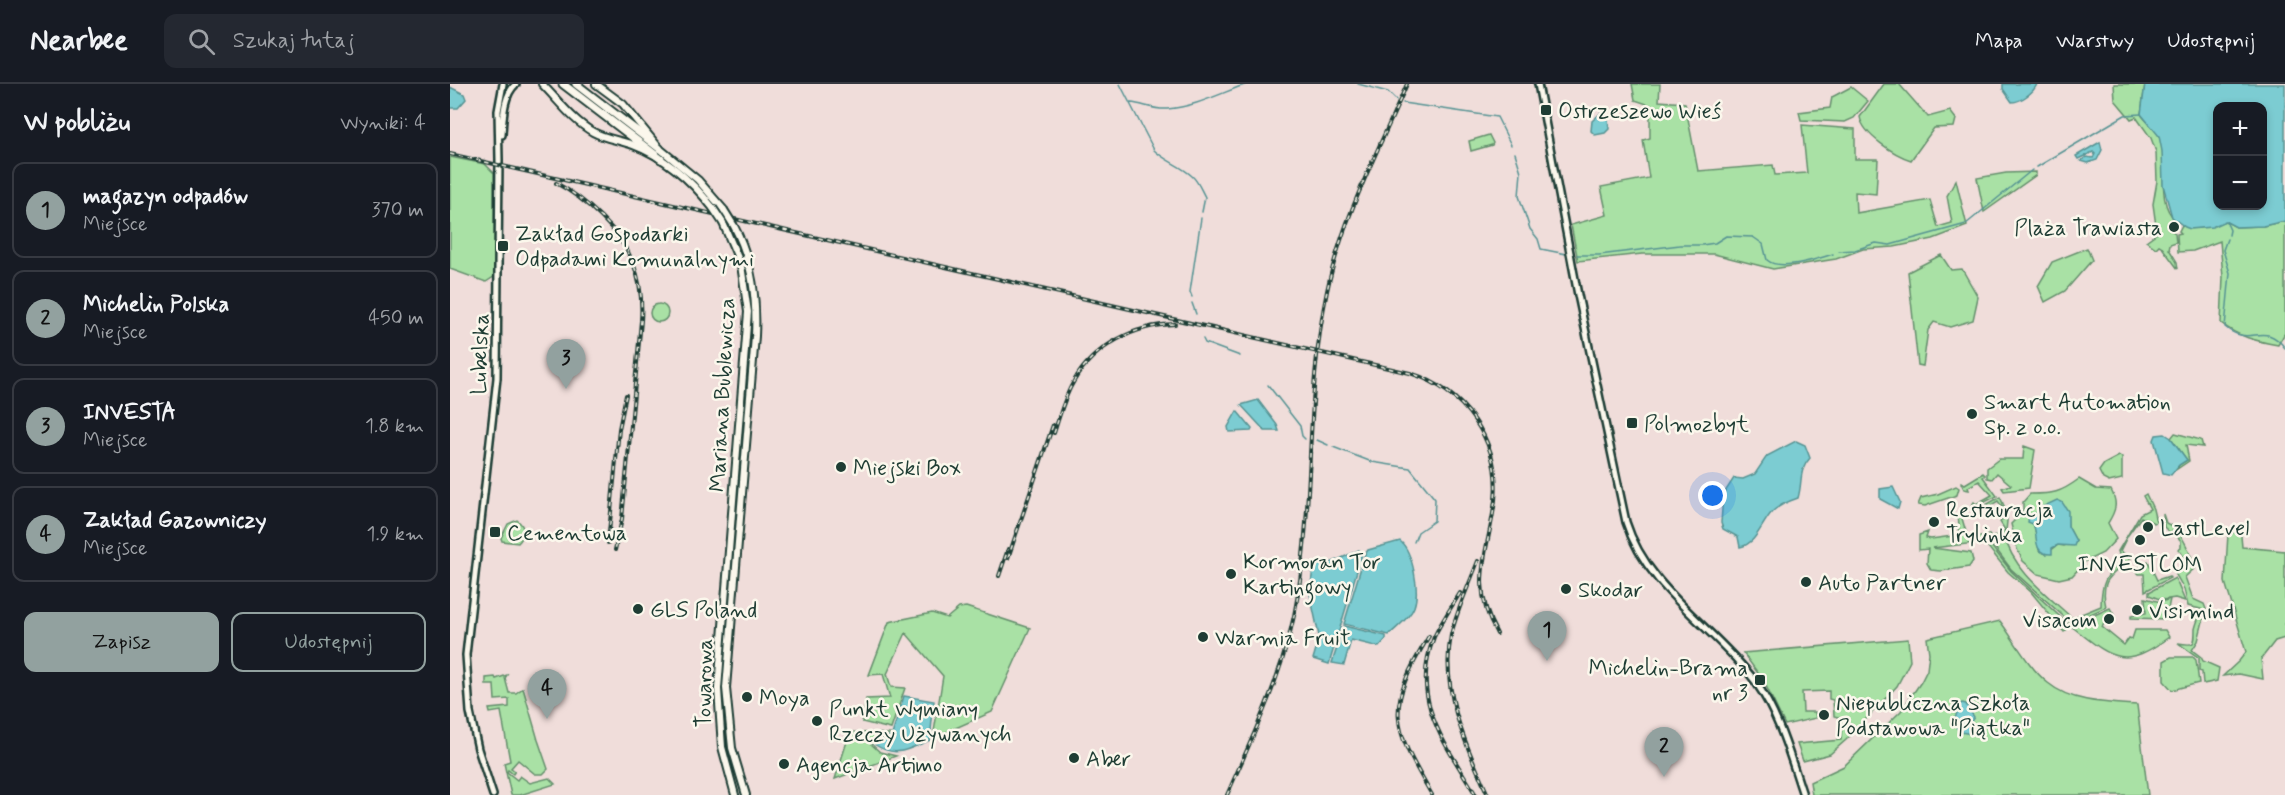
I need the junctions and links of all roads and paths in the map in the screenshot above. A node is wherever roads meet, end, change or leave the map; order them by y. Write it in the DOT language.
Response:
graph roads {
  1 [pos="503,84"];
  2 [pos="516,84"];
  3 [pos="542,84"];
  4 [pos="563,84"];
  5 [pos="576,84"];
  6 [pos="596,84"];
  7 [pos="1538,84"];
  8 [pos="659,148"];
  9 [pos="661,159"];
  10 [pos="500,160"];
  11 [pos="727,570"];
  12 [pos="736,571"];
  13 [pos="493,795"];
  14 [pos="735,795"];
  15 [pos="746,795"];
  16 [pos="1803,795"];
  1 -- 10 [label="street, Lubelska"];
  2 -- 10 [label="street, Lubelska"];
  3 -- 9 [label="main road"];
  4 -- 9 [label="highway, Mariana Bublewicza"];
  5 -- 8 [label="highway, Mariana Bublewicza"];
  6 -- 8 [label="main road"];
  7 -- 16 [label="street"];
  8 -- 12 [label="main road, Mariana Bublewicza, bridge"];
  9 -- 11 [label="main road, Mariana Bublewicza, bridge"];
  10 -- 13 [label="street, Lubelska"];
  11 -- 14 [label="main road, Towarowa"];
  12 -- 15 [label="main road, Towarowa"];
}
